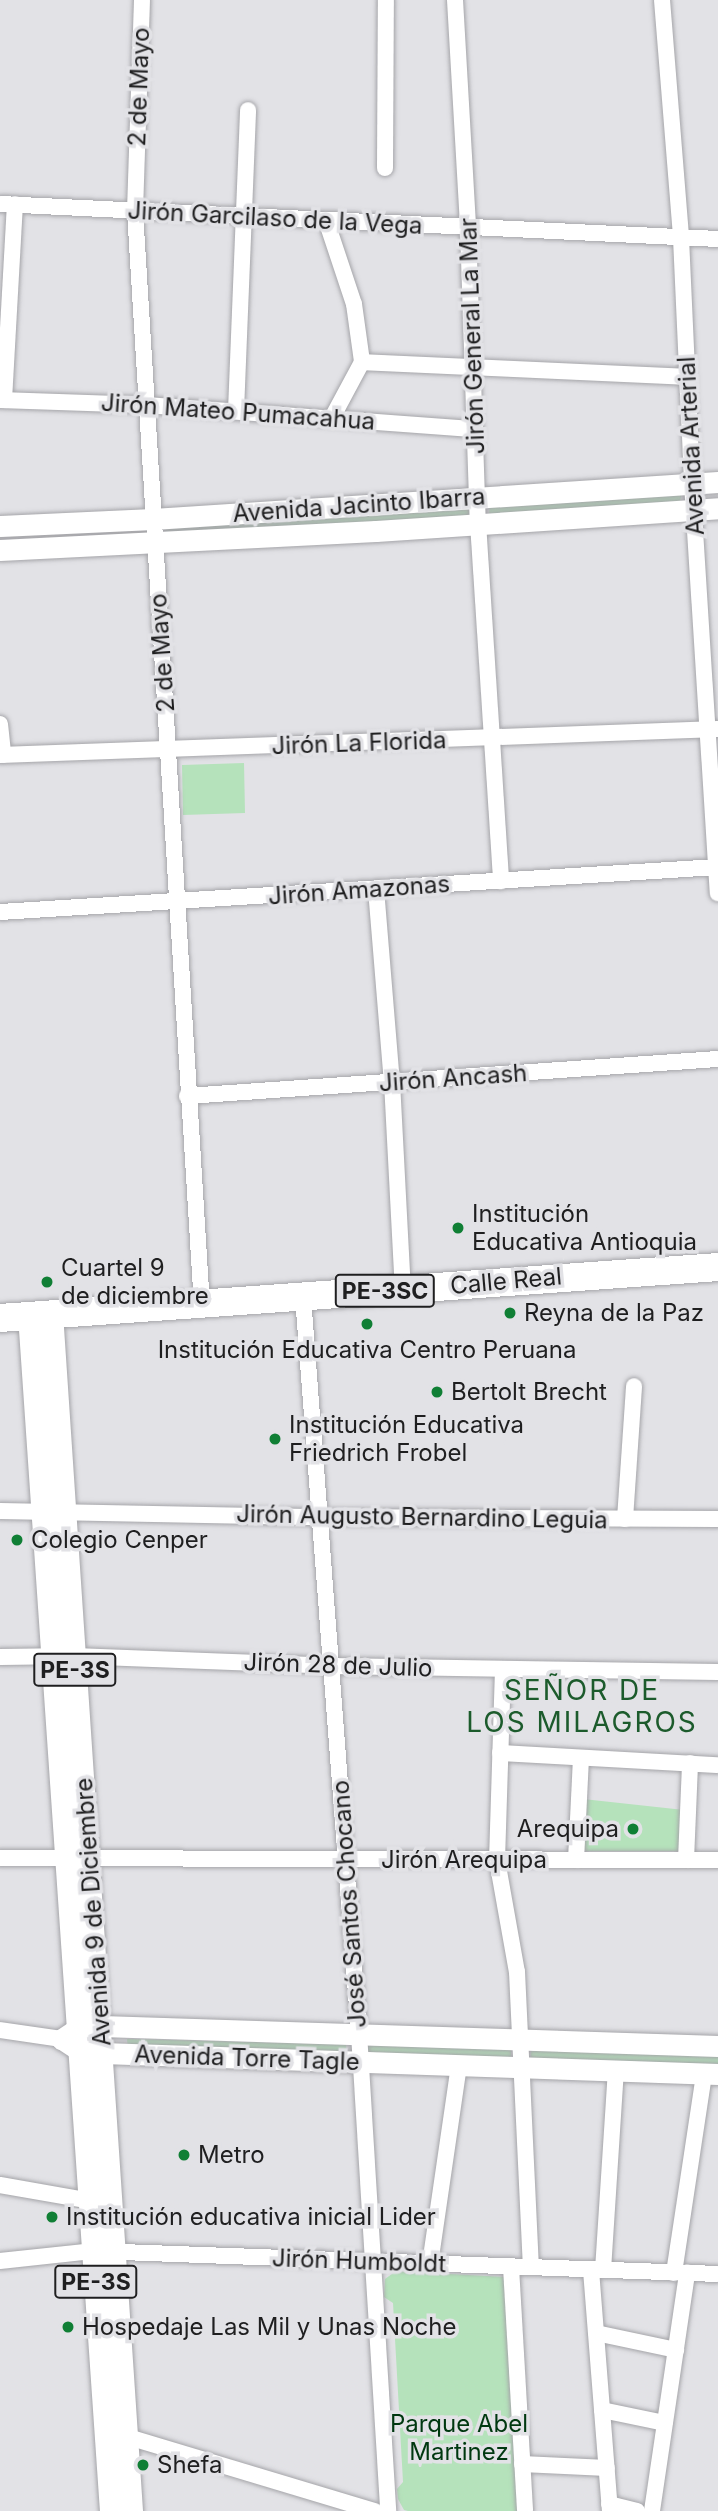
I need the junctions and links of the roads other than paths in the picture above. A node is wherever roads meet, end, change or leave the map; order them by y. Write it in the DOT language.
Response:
graph roads {
  1 [pos="142,0"];
  2 [pos="386,0"];
  3 [pos="455,0"];
  4 [pos="662,0"];
  5 [pos="248,110"];
  6 [pos="385,168"];
  7 [pos="7,204"];
  8 [pos="135,211"];
  9 [pos="242,218"];
  10 [pos="326,220"];
  11 [pos="468,228"];
  12 [pos="681,239"];
  13 [pos="718,239"];
  14 [pos="362,362"];
  15 [pos="473,367"];
  16 [pos="688,377"];
  17 [pos="2,400"];
  18 [pos="146,405"];
  19 [pos="236,411"];
  20 [pos="332,418"];
  21 [pos="475,429"];
  22 [pos="718,482"];
  23 [pos="692,484"];
  24 [pos="477,496"];
  25 [pos="718,508"];
  26 [pos="695,509"];
  27 [pos="260,512"];
  28 [pos="153,519"];
  29 [pos="478,523"];
  30 [pos="0,526"];
  31 [pos="260,538"];
  32 [pos="154,541"];
  33 [pos="0,550"];
  34 [pos="0,724"];
  35 [pos="713,729"];
  36 [pos="492,739"];
  37 [pos="168,750"];
  38 [pos="1,755"];
  39 [pos="717,867"];
  40 [pos="501,881"];
  41 [pos="376,889"];
  42 [pos="718,893"];
  43 [pos="177,902"];
  44 [pos="0,912"];
  45 [pos="718,1059"];
  46 [pos="392,1082"];
  47 [pos="187,1096"];
  48 [pos="718,1267"];
  49 [pos="403,1289"];
  50 [pos="303,1297"];
  51 [pos="202,1305"];
  52 [pos="41,1314"];
  53 [pos="0,1318"];
  54 [pos="634,1386"];
  55 [pos="0,1511"];
  56 [pos="55,1512"];
  57 [pos="320,1517"];
  58 [pos="625,1519"];
  59 [pos="718,1519"];
  60 [pos="64,1656"];
  61 [pos="0,1657"];
  62 [pos="331,1666"];
  63 [pos="503,1669"];
  64 [pos="718,1672"];
  65 [pos="500,1754"];
  66 [pos="580,1758"];
  67 [pos="690,1763"];
  68 [pos="718,1765"];
  69 [pos="0,1858"];
  70 [pos="78,1859"];
  71 [pos="346,1860"];
  72 [pos="497,1860"];
  73 [pos="576,1860"];
  74 [pos="686,1860"];
  75 [pos="718,1860"];
  76 [pos="0,2030"];
  77 [pos="359,2033"];
  78 [pos="522,2038"];
  79 [pos="85,2039"];
  80 [pos="718,2046"];
  81 [pos="361,2061"];
  82 [pos="459,2065"];
  83 [pos="524,2067"];
  84 [pos="616,2071"];
  85 [pos="711,2074"];
  86 [pos="0,2185"];
  87 [pos="91,2201"];
  88 [pos="102,2251"];
  89 [pos="0,2261"];
  90 [pos="373,2262"];
  91 [pos="430,2264"];
  92 [pos="512,2267"];
  93 [pos="531,2267"];
  94 [pos="597,2270"];
  95 [pos="681,2273"];
  96 [pos="718,2274"];
  97 [pos="596,2333"];
  98 [pos="676,2350"];
  99 [pos="602,2410"];
  100 [pos="665,2423"];
  101 [pos="115,2433"];
  102 [pos="523,2464"];
  103 [pos="607,2468"];
  104 [pos="610,2507"];
  105 [pos="112,2511"];
  106 [pos="131,2511"];
  107 [pos="375,2511"];
  108 [pos="388,2511"];
  109 [pos="525,2511"];
  110 [pos="637,2511"];
  111 [pos="652,2511"];
  1 -- 8 [label="street, 2 de Mayo"];
  2 -- 6 [label="street"];
  3 -- 11 [label="street, Jirón General La Mar"];
  4 -- 12 [label="street, Avenida Arterial"];
  5 -- 9 [label="street"];
  7 -- 8 [label="street, Jirón Garcilaso de la Vega"];
  7 -- 17 [label="street"];
  8 -- 9 [label="street, Jirón Garcilaso de la Vega"];
  8 -- 18 [label="street, 2 de Mayo"];
  9 -- 10 [label="street, Jirón Garcilaso de la Vega"];
  9 -- 19 [label="street"];
  10 -- 11 [label="street, Jirón Garcilaso de la Vega"];
  10 -- 14 [label="street"];
  11 -- 12 [label="street, Jirón Garcilaso de la Vega"];
  11 -- 15 [label="street, Jirón General La Mar"];
  12 -- 13 [label="street, Jirón Garcilaso de la Vega"];
  12 -- 16 [label="street, Avenida Arterial"];
  14 -- 15 [label="street"];
  14 -- 20 [label="street"];
  15 -- 16 [label="street"];
  15 -- 21 [label="street, Jirón General La Mar"];
  16 -- 23 [label="street, Avenida Arterial"];
  17 -- 18 [label="street, Jirón Mateo Pumacahua"];
  18 -- 19 [label="street, Jirón Mateo Pumacahua"];
  18 -- 28 [label="street, 2 de Mayo"];
  19 -- 20 [label="street, Jirón Mateo Pumacahua"];
  20 -- 21 [label="street, Jirón Mateo Pumacahua"];
  21 -- 24 [label="street, Jirón General La Mar"];
  22 -- 23 [label="street, Avenida Jacinto Ibarra"];
  23 -- 24 [label="street, Avenida Jacinto Ibarra"];
  23 -- 26 [label="street, Avenida Arterial"];
  24 -- 27 [label="street, Avenida Jacinto Ibarra"];
  24 -- 29 [label="street, Jirón General La Mar"];
  25 -- 26 [label="street, Avenida Jacinto Ibarra"];
  26 -- 29 [label="street, Avenida Jacinto Ibarra"];
  26 -- 35 [label="street, Avenida Arterial"];
  27 -- 28 [label="street, Avenida Jacinto Ibarra"];
  27 -- 31 [label="street"];
  28 -- 30 [label="street, Avenida Jacinto Ibarra"];
  28 -- 32 [label="street, 2 de Mayo"];
  29 -- 31 [label="street, Avenida Jacinto Ibarra"];
  29 -- 36 [label="street, Jirón General La Mar"];
  31 -- 32 [label="street, Avenida Jacinto Ibarra"];
  32 -- 33 [label="street, Avenida Jacinto Ibarra"];
  32 -- 37 [label="street, 2 de Mayo"];
  34 -- 38 [label="street"];
  35 -- 36 [label="street, Jirón La Florida"];
  35 -- 39 [label="street, Avenida Arterial"];
  36 -- 37 [label="street, Jirón La Florida"];
  36 -- 40 [label="street, Jirón General La Mar"];
  37 -- 38 [label="street, Jirón La Florida"];
  37 -- 43 [label="street, 2 de Mayo"];
  39 -- 40 [label="street, Jirón Amazonas"];
  39 -- 42 [label="street, Avenida Arterial"];
  40 -- 41 [label="street, Jirón Amazonas"];
  41 -- 43 [label="street, Jirón Amazonas"];
  41 -- 46 [label="street"];
  43 -- 44 [label="street, Jirón Amazonas"];
  43 -- 47 [label="street, 2 de Mayo"];
  45 -- 46 [label="street, Jirón Ancash"];
  46 -- 47 [label="street, Jirón Ancash"];
  46 -- 49 [label="street"];
  47 -- 51 [label="street, 2 de Mayo"];
  48 -- 49 [label="highway, Calle Real / PE-3SC"];
  49 -- 50 [label="highway, Calle Real / PE-3SC"];
  50 -- 51 [label="highway, Calle Real / PE-3SC"];
  50 -- 57 [label="street, José Santos Chocano"];
  51 -- 52 [label="highway, Calle Real / PE-3SC"];
  52 -- 53 [label="highway, Calle Real"];
  52 -- 56 [label="main road, Avenida 9 de Diciembre / PE-3S"];
  54 -- 58 [label="street"];
  55 -- 56 [label="street, Jirón Augusto Bernardino Leguia"];
  56 -- 57 [label="street, Jirón Augusto Bernardino Leguia"];
  56 -- 60 [label="main road, Avenida 9 de Diciembre / PE-3S"];
  57 -- 58 [label="street, Jirón Augusto Bernardino Leguia"];
  57 -- 62 [label="street, José Santos Chocano"];
  58 -- 59 [label="street, Jirón Augusto Bernardino Leguia"];
  60 -- 61 [label="street, Jirón 28 de Julio"];
  60 -- 62 [label="street, Jirón 28 de Julio"];
  60 -- 70 [label="main road, Avenida 9 de Diciembre / PE-3S"];
  62 -- 63 [label="street, Jirón 28 de Julio"];
  62 -- 71 [label="street, José Santos Chocano"];
  63 -- 64 [label="street, Jirón 28 de Julio"];
  63 -- 65 [label="street"];
  65 -- 66 [label="street"];
  65 -- 72 [label="street"];
  66 -- 67 [label="street"];
  66 -- 73 [label="street"];
  67 -- 68 [label="street"];
  67 -- 74 [label="street"];
  69 -- 70 [label="street, Jirón Arequipa"];
  70 -- 71 [label="street, Jirón Arequipa"];
  70 -- 79 [label="main road, Avenida 9 de Diciembre / PE-3S"];
  71 -- 72 [label="street, Jirón Arequipa"];
  71 -- 77 [label="street, José Santos Chocano"];
  72 -- 73 [label="street, Jirón Arequipa"];
  72 -- 78 [label="street"];
  73 -- 74 [label="street, Jirón Arequipa"];
  74 -- 75 [label="street, Jirón Arequipa"];
  76 -- 79 [label="street"];
  77 -- 78 [label="street, Avenida Torre Tagle"];
  77 -- 79 [label="street, Avenida Torre Tagle"];
  77 -- 81 [label="street, José Santos Chocano"];
  78 -- 80 [label="street, Avenida Torre Tagle"];
  78 -- 83 [label="street"];
  79 -- 81 [label="street, Avenida Torre Tagle"];
  79 -- 87 [label="main road, Avenida 9 de Diciembre / PE-3S"];
  79 -- 88 [label="main road, Avenida 9 de Diciembre / PE-3S"];
  81 -- 82 [label="street, Avenida Torre Tagle"];
  81 -- 90 [label="street, José Santos Chocano"];
  82 -- 83 [label="street, Avenida Torre Tagle"];
  82 -- 91 [label="street"];
  83 -- 84 [label="street, Avenida Torre Tagle"];
  83 -- 93 [label="street"];
  84 -- 85 [label="street, Avenida Torre Tagle"];
  84 -- 94 [label="street"];
  85 -- 95 [label="street"];
  86 -- 87 [label="street"];
  87 -- 88 [label="main road, Avenida 9 de Diciembre / PE-3S"];
  88 -- 89 [label="street, Jirón Humboldt"];
  88 -- 90 [label="street, Jirón Humboldt"];
  88 -- 101 [label="main road, Avenida 9 de Diciembre / PE-3S"];
  90 -- 91 [label="street, Jirón Humboldt"];
  90 -- 108 [label="street, José Santos Chocano"];
  91 -- 92 [label="street, Jirón Humboldt"];
  92 -- 93 [label="street, Jirón Humboldt"];
  92 -- 102 [label="street"];
  93 -- 94 [label="street, Jirón Humboldt"];
  94 -- 95 [label="street, Jirón Humboldt"];
  94 -- 97 [label="street"];
  95 -- 96 [label="street, Jirón Humboldt"];
  95 -- 98 [label="street"];
  97 -- 98 [label="street"];
  97 -- 99 [label="street"];
  98 -- 100 [label="street"];
  99 -- 100 [label="street"];
  99 -- 103 [label="street"];
  100 -- 111 [label="street"];
  101 -- 105 [label="main road, Avenida 9 de Diciembre / PE-3S"];
  101 -- 106 [label="main road, Avenida 9 de Diciembre / PE-3S"];
  101 -- 107 [label="street"];
  102 -- 103 [label="street"];
  102 -- 109 [label="street"];
  103 -- 104 [label="street"];
  104 -- 110 [label="street"];
}
